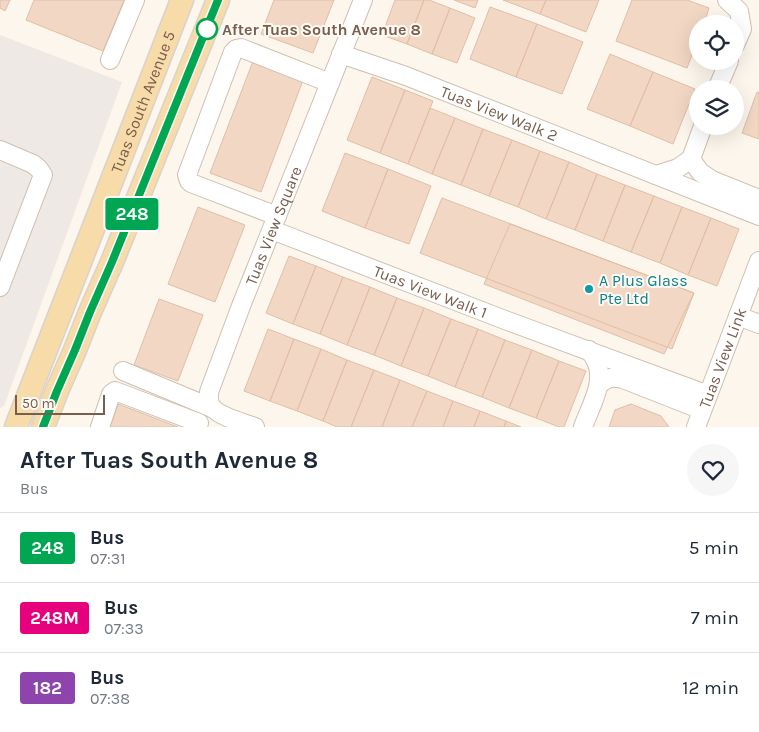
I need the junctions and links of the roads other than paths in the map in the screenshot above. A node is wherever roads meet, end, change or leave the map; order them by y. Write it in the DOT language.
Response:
graph roads {
  1 [pos="134,0"];
  2 [pos="182,0"];
  3 [pos="218,0"];
  4 [pos="363,0"];
  5 [pos="341,54"];
  6 [pos="110,60"];
  7 [pos="330,83"];
  8 [pos="700,135"];
  9 [pos="0,150"];
  10 [pos="691,159"];
  11 [pos="656,175"];
  12 [pos="759,199"];
  13 [pos="759,216"];
  14 [pos="274,223"];
  15 [pos="759,262"];
  16 [pos="0,287"];
  17 [pos="740,311"];
  18 [pos="759,314"];
  19 [pos="759,324"];
  20 [pos="590,350"];
  21 [pos="123,372"];
  22 [pos="600,384"];
  23 [pos="705,402"];
  24 [pos="209,407"];
  25 [pos="198,425"];
  26 [pos="15,426"];
  27 [pos="44,426"];
  28 [pos="100,427"];
  29 [pos="255,427"];
  30 [pos="582,427"];
  31 [pos="696,427"];
  1 -- 6 [label="street"];
  2 -- 26 [label="main road, Tuas South Avenue 5"];
  3 -- 27 [label="main road, Tuas South Avenue 5"];
  4 -- 5 [label="street, Tuas View Square"];
  5 -- 7 [label="street, Tuas View Square"];
  5 -- 11 [label="street, Tuas View Walk 2"];
  7 -- 14 [label="street, Tuas View Square"];
  7 -- 14 [label="street, Tuas View Walk 1"];
  8 -- 10 [label="street"];
  9 -- 16 [label="street"];
  10 -- 11 [label="street"];
  10 -- 12 [label="street"];
  11 -- 13 [label="street, Tuas View Walk 2"];
  14 -- 20 [label="street, Tuas View Walk 1"];
  14 -- 24 [label="street, Tuas View Square"];
  15 -- 17 [label="street, Tuas View Link"];
  17 -- 18 [label="street"];
  17 -- 19 [label="street"];
  17 -- 23 [label="street, Tuas View Link"];
  20 -- 22 [label="street"];
  20 -- 23 [label="street, Tuas View Walk 1"];
  21 -- 24 [label="street"];
  22 -- 23 [label="street"];
  22 -- 30 [label="street"];
  23 -- 31 [label="street, Tuas View Link"];
  24 -- 25 [label="street"];
  24 -- 29 [label="street"];
  25 -- 28 [label="street"];
}
